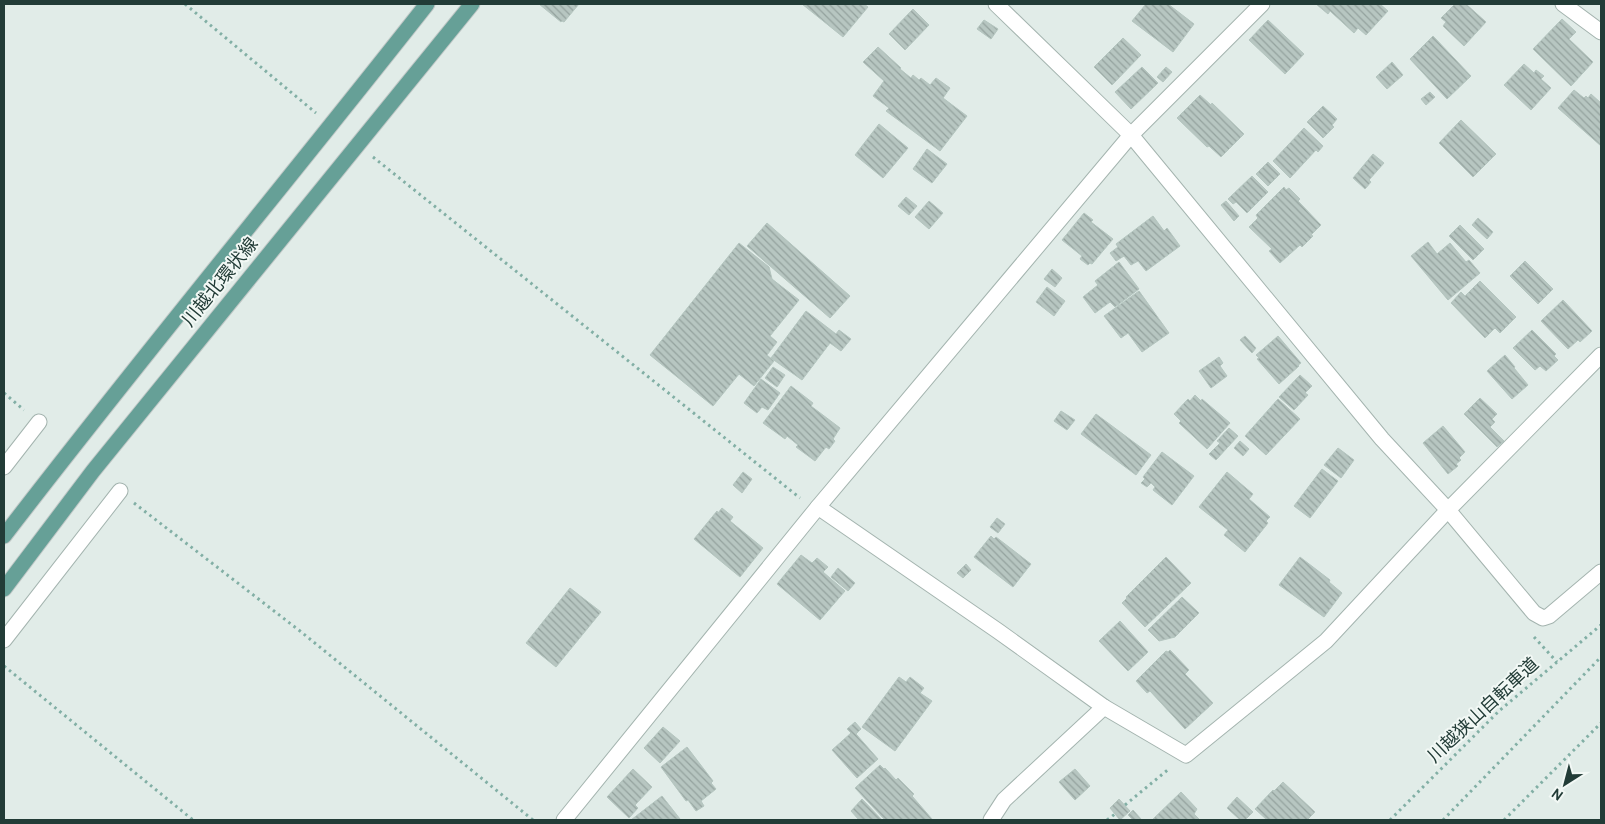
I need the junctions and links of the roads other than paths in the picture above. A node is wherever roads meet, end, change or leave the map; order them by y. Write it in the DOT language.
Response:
graph roads {
  1 [pos="427,4"];
  2 [pos="472,4"];
  3 [pos="996,4"];
  4 [pos="1262,4"];
  5 [pos="1563,4"];
  6 [pos="1601,32"];
  7 [pos="1131,135"];
  8 [pos="1601,355"];
  9 [pos="39,422"];
  10 [pos="4,467"];
  11 [pos="120,491"];
  12 [pos="818,507"];
  13 [pos="1448,510"];
  14 [pos="4,536"];
  15 [pos="1601,572"];
  16 [pos="4,588"];
  17 [pos="4,640"];
  18 [pos="1104,707"];
  19 [pos="564,820"];
  20 [pos="991,820"];
  1 -- 14 [label="main road, 川越北環状線"];
  2 -- 16 [label="main road, 川越北環状線"];
  3 -- 7 [label="street"];
  4 -- 7 [label="street"];
  5 -- 6 [label="street"];
  7 -- 12 [label="street"];
  7 -- 13 [label="street"];
  8 -- 13 [label="street"];
  9 -- 10 [label="street"];
  11 -- 17 [label="street"];
  12 -- 18 [label="street"];
  12 -- 19 [label="street"];
  13 -- 15 [label="street"];
  13 -- 18 [label="street"];
  18 -- 20 [label="street"];
}
